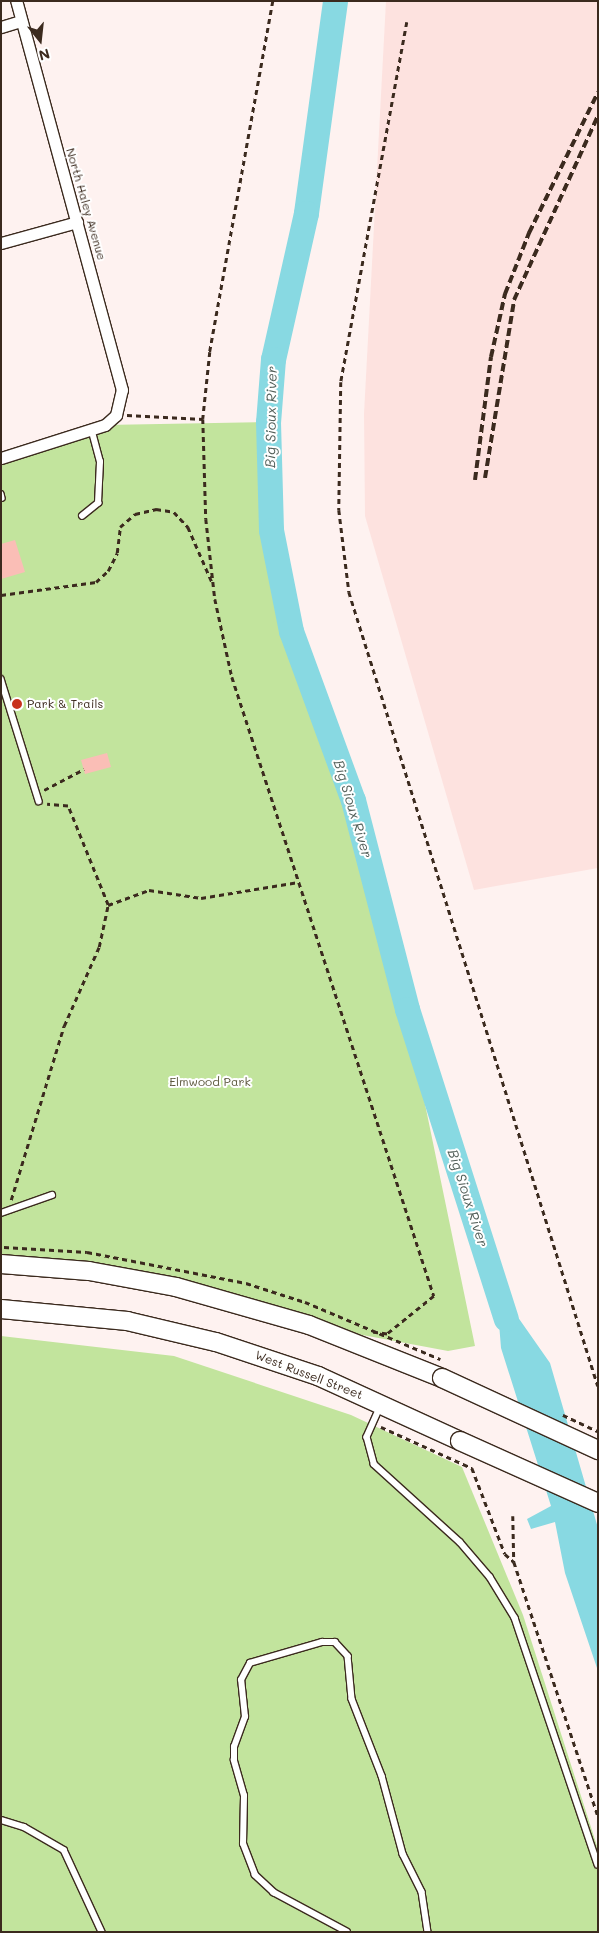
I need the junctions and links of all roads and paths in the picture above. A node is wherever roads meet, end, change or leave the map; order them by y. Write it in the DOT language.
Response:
graph roads {
  1 [pos="16,1"];
  2 [pos="273,1"];
  3 [pos="21,21"];
  4 [pos="407,22"];
  5 [pos="1,26"];
  6 [pos="76,222"];
  7 [pos="1,243"];
  8 [pos="116,415"];
  9 [pos="203,419"];
  10 [pos="92,432"];
  11 [pos="1,458"];
  12 [pos="82,516"];
  13 [pos="213,583"];
  14 [pos="1,595"];
  15 [pos="1,679"];
  16 [pos="84,769"];
  17 [pos="36,792"];
  18 [pos="39,801"];
  19 [pos="299,882"];
  20 [pos="108,905"];
  21 [pos="52,1195"];
  22 [pos="11,1212"];
  23 [pos="1,1213"];
  24 [pos="1,1264"];
  25 [pos="1,1309"];
  26 [pos="387,1334"];
  27 [pos="598,1386"];
  28 [pos="382,1404"];
  29 [pos="374,1424"];
  30 [pos="598,1450"];
  31 [pos="598,1503"];
  32 [pos="513,1516"];
  33 [pos="514,1562"];
  34 [pos="598,1816"];
  35 [pos="1,1820"];
  36 [pos="598,1864"];
  37 [pos="102,1932"];
  38 [pos="348,1932"];
  39 [pos="428,1932"];
  1 -- 3 [label="street, North Haley Avenue"];
  2 -- 9 [label="path"];
  3 -- 5 [label="street"];
  3 -- 6 [label="street, North Haley Avenue"];
  4 -- 27 [label="path"];
  6 -- 7 [label="street"];
  6 -- 8 [label="street, North Haley Avenue"];
  8 -- 9 [label="path"];
  8 -- 10 [label="street"];
  9 -- 13 [label="path"];
  10 -- 11 [label="street"];
  10 -- 12 [label="lane"];
  13 -- 14 [label="path"];
  13 -- 19 [label="path"];
  15 -- 17 [label="lane"];
  16 -- 17 [label="path"];
  17 -- 18 [label="lane"];
  18 -- 20 [label="path"];
  19 -- 20 [label="path"];
  19 -- 26 [label="path"];
  20 -- 22 [label="path"];
  21 -- 22 [label="lane"];
  22 -- 23 [label="lane"];
  24 -- 30 [label="highway, bridge"];
  25 -- 28 [label="highway, West Russell Street"];
  28 -- 29 [label="lane"];
  28 -- 31 [label="highway, West Russell Street, bridge"];
  29 -- 33 [label="path"];
  29 -- 36 [label="lane"];
  32 -- 33 [label="path"];
  33 -- 34 [label="path"];
  35 -- 37 [label="lane"];
  38 -- 39 [label="lane"];
}
